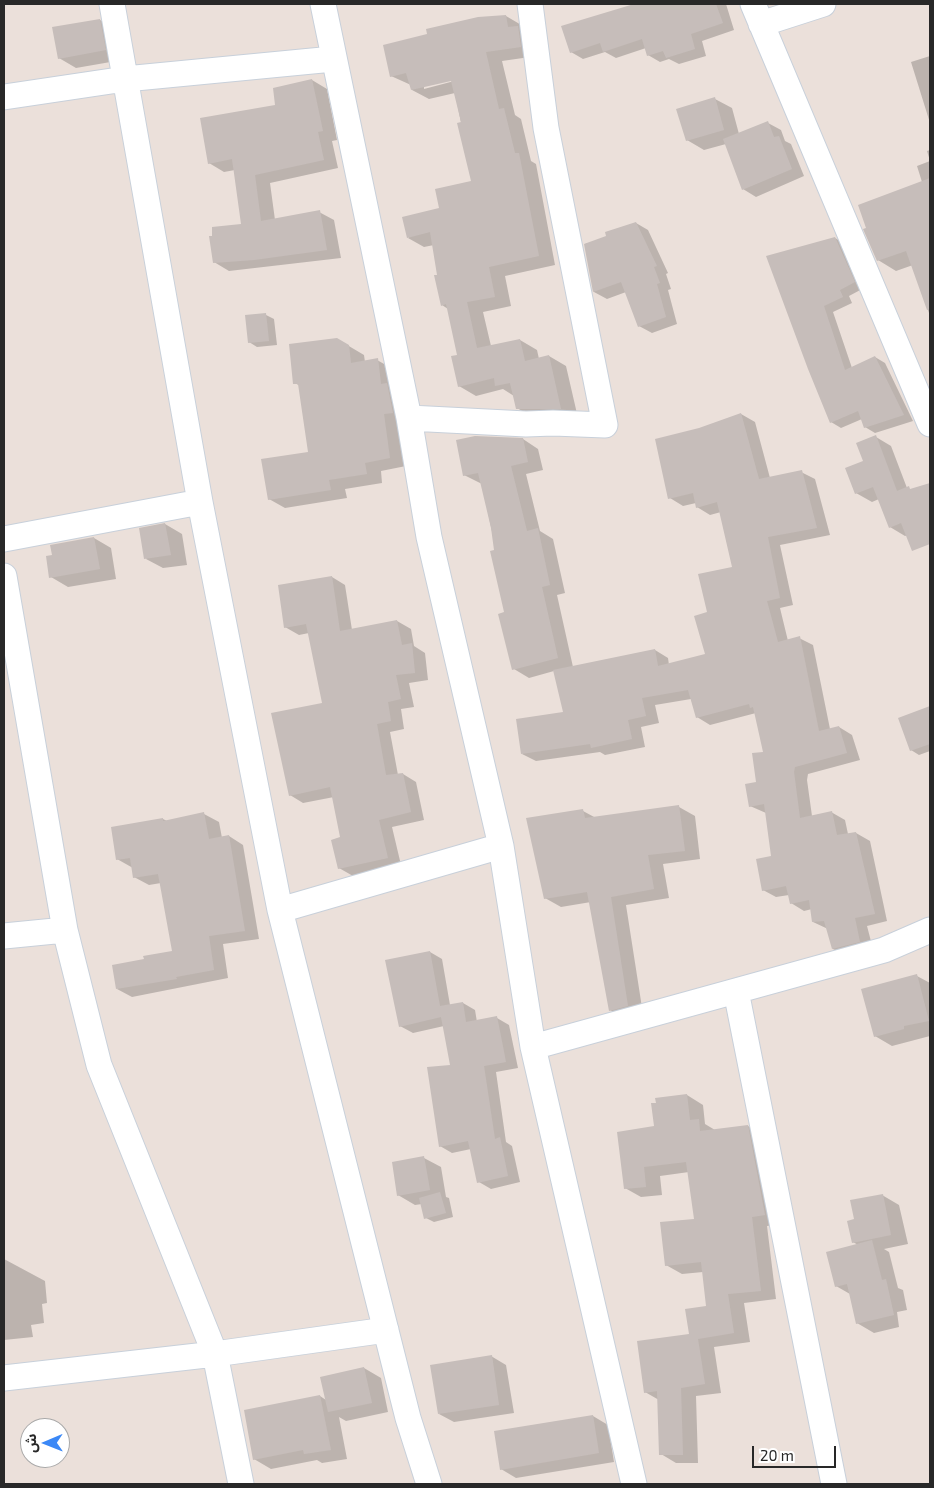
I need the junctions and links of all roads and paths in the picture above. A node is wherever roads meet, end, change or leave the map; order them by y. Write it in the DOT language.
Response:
graph roads {
  1 [pos="112,4"];
  2 [pos="323,4"];
  3 [pos="530,4"];
  4 [pos="824,4"];
  5 [pos="757,14"];
  6 [pos="334,59"];
  7 [pos="125,79"];
  8 [pos="4,97"];
  9 [pos="409,418"];
  10 [pos="930,424"];
  11 [pos="200,502"];
  12 [pos="4,539"];
  13 [pos="4,576"];
  14 [pos="501,846"];
  15 [pos="280,910"];
  16 [pos="65,930"];
  17 [pos="4,936"];
  18 [pos="929,939"];
  19 [pos="736,991"];
  20 [pos="533,1047"];
  21 [pos="386,1330"];
  22 [pos="215,1354"];
  23 [pos="4,1378"];
  24 [pos="241,1484"];
  25 [pos="429,1484"];
  26 [pos="634,1484"];
  27 [pos="834,1484"];
  1 -- 7 [label="street"];
  2 -- 6 [label="street"];
  3 -- 9 [label="street"];
  4 -- 5 [label="street"];
  5 -- 10 [label="street"];
  6 -- 7 [label="street"];
  6 -- 9 [label="street"];
  7 -- 8 [label="street"];
  7 -- 11 [label="street"];
  9 -- 14 [label="street"];
  11 -- 12 [label="street"];
  11 -- 15 [label="street"];
  13 -- 16 [label="street"];
  14 -- 15 [label="street"];
  14 -- 20 [label="street"];
  15 -- 21 [label="street"];
  16 -- 17 [label="street"];
  16 -- 22 [label="street"];
  18 -- 19 [label="street"];
  19 -- 20 [label="street"];
  19 -- 27 [label="street"];
  20 -- 26 [label="street"];
  21 -- 22 [label="street"];
  21 -- 25 [label="street"];
  22 -- 23 [label="street"];
  22 -- 24 [label="street"];
}
